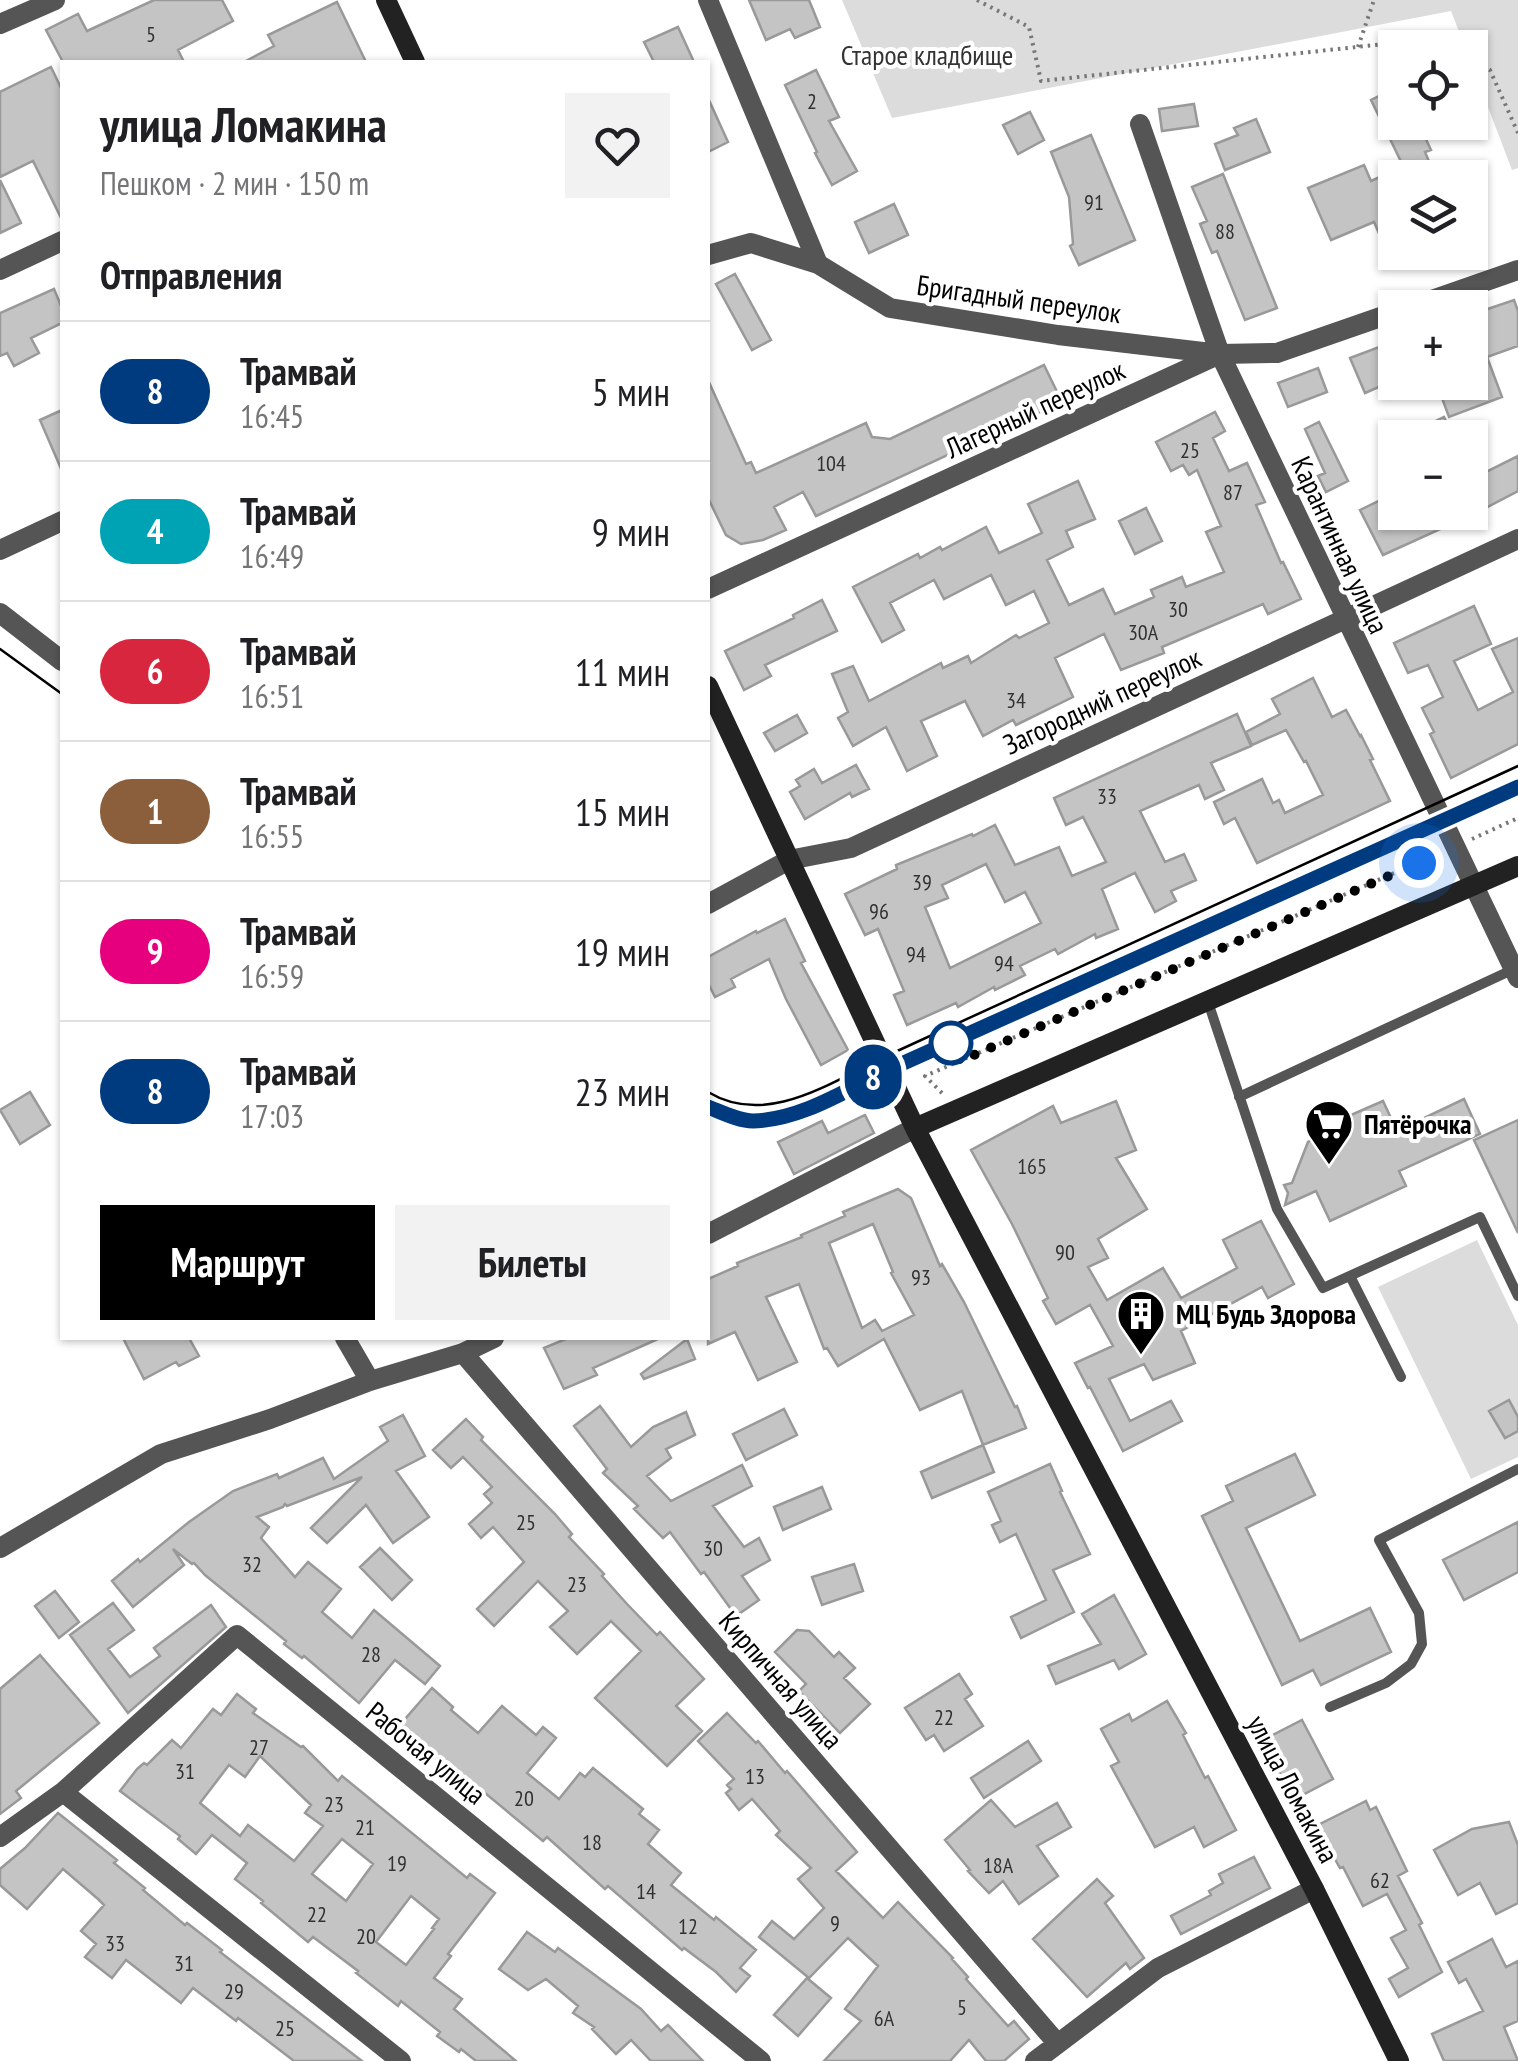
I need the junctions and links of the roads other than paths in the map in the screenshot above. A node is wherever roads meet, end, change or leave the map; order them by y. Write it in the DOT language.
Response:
graph roads {
  1 [pos="56,0"];
  2 [pos="386,0"];
  3 [pos="708,0"];
  4 [pos="0,24"];
  5 [pos="415,60"];
  6 [pos="1140,124"];
  7 [pos="60,242"];
  8 [pos="710,254"];
  9 [pos="818,264"];
  10 [pos="0,270"];
  11 [pos="1518,270"];
  12 [pos="1461,290"];
  13 [pos="1378,318"];
  14 [pos="1220,354"];
  15 [pos="60,522"];
  16 [pos="1518,540"];
  17 [pos="0,550"];
  18 [pos="710,589"];
  19 [pos="0,613"];
  20 [pos="1344,618"];
  21 [pos="60,659"];
  22 [pos="710,690"];
  23 [pos="789,860"];
  24 [pos="1518,866"];
  25 [pos="1472,886"];
  26 [pos="710,903"];
  27 [pos="1516,974"];
  28 [pos="1208,1002"];
  29 [pos="1240,1097"];
  30 [pos="915,1128"];
  31 [pos="710,1233"];
  32 [pos="1350,1276"];
  33 [pos="1518,1296"];
  34 [pos="346,1340"];
  35 [pos="490,1340"];
  36 [pos="463,1353"];
  37 [pos="1401,1377"];
  38 [pos="370,1381"];
  39 [pos="1518,1469"];
  40 [pos="0,1548"];
  41 [pos="1330,1707"];
  42 [pos="63,1792"];
  43 [pos="0,1836"];
  44 [pos="1314,1889"];
  45 [pos="1057,2043"];
  46 [pos="401,2061"];
  47 [pos="761,2061"];
  48 [pos="1035,2061"];
  49 [pos="1399,2061"];
  1 -- 4 [label="street"];
  2 -- 5 [label="main road"];
  3 -- 9 [label="street"];
  6 -- 14 [label="street, Карантинная улица"];
  7 -- 10 [label="street"];
  8 -- 9 [label="street, Бригадный переулок"];
  9 -- 14 [label="street, Бригадный переулок"];
  11 -- 12 [label="street"];
  13 -- 14 [label="street, Лагерный переулок"];
  14 -- 18 [label="street, Лагерный переулок"];
  14 -- 20 [label="street, Карантинная улица"];
  15 -- 17 [label="street"];
  16 -- 20 [label="street, Загородний переулок"];
  19 -- 21 [label="street"];
  20 -- 23 [label="street, Загородний переулок"];
  20 -- 25 [label="street, Карантинная улица"];
  22 -- 23 [label="main road, улица Ломакина"];
  23 -- 26 [label="street, Загородний переулок"];
  23 -- 30 [label="main road, улица Ломакина"];
  24 -- 25 [label="main road"];
  25 -- 27 [label="street, Карантинная улица"];
  25 -- 28 [label="main road"];
  27 -- 29 [label="lane"];
  28 -- 29 [label="lane"];
  28 -- 30 [label="main road"];
  29 -- 32 [label="lane"];
  30 -- 31 [label="street"];
  30 -- 44 [label="main road, улица Ломакина"];
  32 -- 33 [label="lane"];
  32 -- 37 [label="lane"];
  34 -- 38 [label="street"];
  35 -- 36 [label="street"];
  36 -- 38 [label="street"];
  36 -- 45 [label="street, Кирпичная улица"];
  38 -- 40 [label="street"];
  39 -- 41 [label="lane"];
  42 -- 43 [label="street"];
  42 -- 46 [label="street"];
  42 -- 47 [label="street, Рабочая улица"];
  44 -- 45 [label="street"];
  44 -- 49 [label="main road, улица Ломакина"];
  45 -- 48 [label="street"];
}
